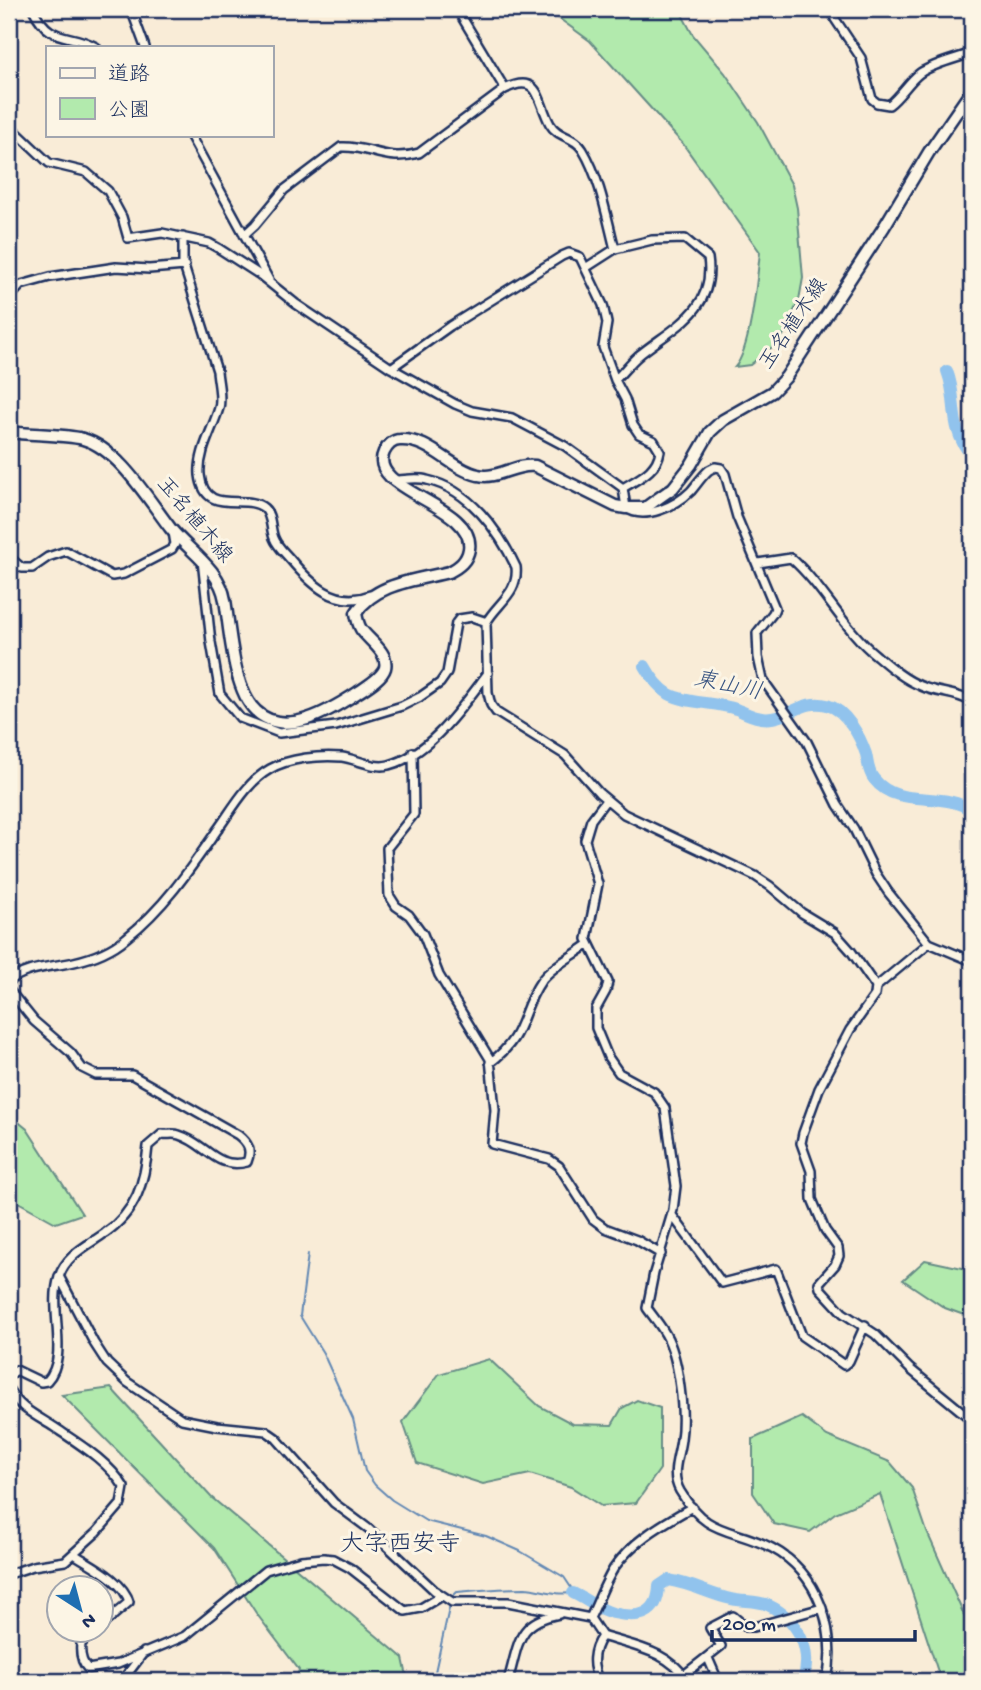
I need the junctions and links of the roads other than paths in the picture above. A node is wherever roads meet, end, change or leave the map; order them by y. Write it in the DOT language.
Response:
graph roads {
  1 [pos="33,9"];
  2 [pos="131,9"];
  3 [pos="457,9"];
  4 [pos="832,9"];
  5 [pos="94,46"];
  6 [pos="145,46"];
  7 [pos="972,53"];
  8 [pos="505,89"];
  9 [pos="972,90"];
  10 [pos="9,125"];
  11 [pos="191,136"];
  12 [pos="244,235"];
  13 [pos="183,237"];
  14 [pos="615,249"];
  15 [pos="184,266"];
  16 [pos="587,267"];
  17 [pos="271,284"];
  18 [pos="9,298"];
  19 [pos="391,368"];
  20 [pos="615,380"];
  21 [pos="9,432"];
  22 [pos="392,480"];
  23 [pos="623,488"];
  24 [pos="626,508"];
  25 [pos="172,530"];
  26 [pos="9,557"];
  27 [pos="202,560"];
  28 [pos="758,563"];
  29 [pos="378,591"];
  30 [pos="487,622"];
  31 [pos="489,673"];
  32 [pos="972,702"];
  33 [pos="414,752"];
  34 [pos="606,800"];
  35 [pos="929,943"];
  36 [pos="589,944"];
  37 [pos="972,961"];
  38 [pos="9,982"];
  39 [pos="876,987"];
  40 [pos="9,990"];
  41 [pos="490,1063"];
  42 [pos="672,1215"];
  43 [pos="661,1254"];
  44 [pos="59,1276"];
  45 [pos="864,1325"];
  46 [pos="9,1376"];
  47 [pos="9,1390"];
  48 [pos="972,1420"];
  49 [pos="692,1507"];
  50 [pos="74,1554"];
  51 [pos="9,1574"];
  52 [pos="104,1574"];
  53 [pos="116,1582"];
  54 [pos="441,1595"];
  55 [pos="822,1608"];
  56 [pos="116,1613"];
  57 [pos="563,1613"];
  58 [pos="590,1618"];
  59 [pos="602,1636"];
  60 [pos="81,1644"];
  61 [pos="144,1652"];
  62 [pos="708,1658"];
  63 [pos="685,1679"];
  64 [pos="122,1681"];
  65 [pos="508,1681"];
  66 [pos="599,1681"];
  67 [pos="718,1681"];
  68 [pos="827,1681"];
  1 -- 5 [label="street"];
  2 -- 6 [label="street"];
  3 -- 8 [label="street"];
  4 -- 7 [label="street"];
  8 -- 12 [label="street"];
  8 -- 14 [label="street"];
  9 -- 24 [label="main road, 玉名植木線"];
  10 -- 13 [label="street"];
  11 -- 12 [label="street"];
  12 -- 17 [label="street"];
  13 -- 15 [label="street"];
  13 -- 17 [label="street"];
  14 -- 16 [label="street"];
  14 -- 20 [label="street"];
  15 -- 18 [label="street"];
  15 -- 29 [label="street"];
  16 -- 19 [label="street"];
  16 -- 20 [label="street"];
  17 -- 19 [label="street"];
  19 -- 23 [label="street"];
  20 -- 23 [label="street"];
  21 -- 25 [label="main road, 玉名植木線"];
  22 -- 24 [label="main road"];
  22 -- 29 [label="main road"];
  22 -- 30 [label="street"];
  23 -- 24 [label="street"];
  24 -- 28 [label="street"];
  25 -- 26 [label="street"];
  25 -- 27 [label="main road, 玉名植木線"];
  27 -- 29 [label="main road, 玉名植木線"];
  27 -- 30 [label="street"];
  28 -- 32 [label="street"];
  28 -- 35 [label="street"];
  30 -- 31 [label="street"];
  31 -- 33 [label="street"];
  31 -- 34 [label="street"];
  33 -- 38 [label="street"];
  33 -- 41 [label="street"];
  34 -- 36 [label="street"];
  34 -- 39 [label="street"];
  35 -- 37 [label="street"];
  35 -- 39 [label="street"];
  36 -- 41 [label="street"];
  36 -- 42 [label="street"];
  39 -- 45 [label="street"];
  40 -- 44 [label="street"];
  41 -- 43 [label="street"];
  42 -- 43 [label="street"];
  42 -- 45 [label="street"];
  43 -- 49 [label="street"];
  44 -- 46 [label="street"];
  44 -- 54 [label="street"];
  45 -- 48 [label="street"];
  47 -- 50 [label="street"];
  49 -- 55 [label="street"];
  49 -- 58 [label="street"];
  50 -- 51 [label="street"];
  50 -- 52 [label="street"];
  53 -- 56 [label="street"];
  54 -- 57 [label="street"];
  54 -- 61 [label="street"];
  55 -- 62 [label="street"];
  55 -- 68 [label="street"];
  57 -- 58 [label="street"];
  57 -- 65 [label="street"];
  58 -- 59 [label="street"];
  59 -- 63 [label="street"];
  59 -- 66 [label="street"];
  60 -- 61 [label="street"];
  61 -- 64 [label="street"];
  62 -- 63 [label="street"];
  62 -- 67 [label="street"];
}
